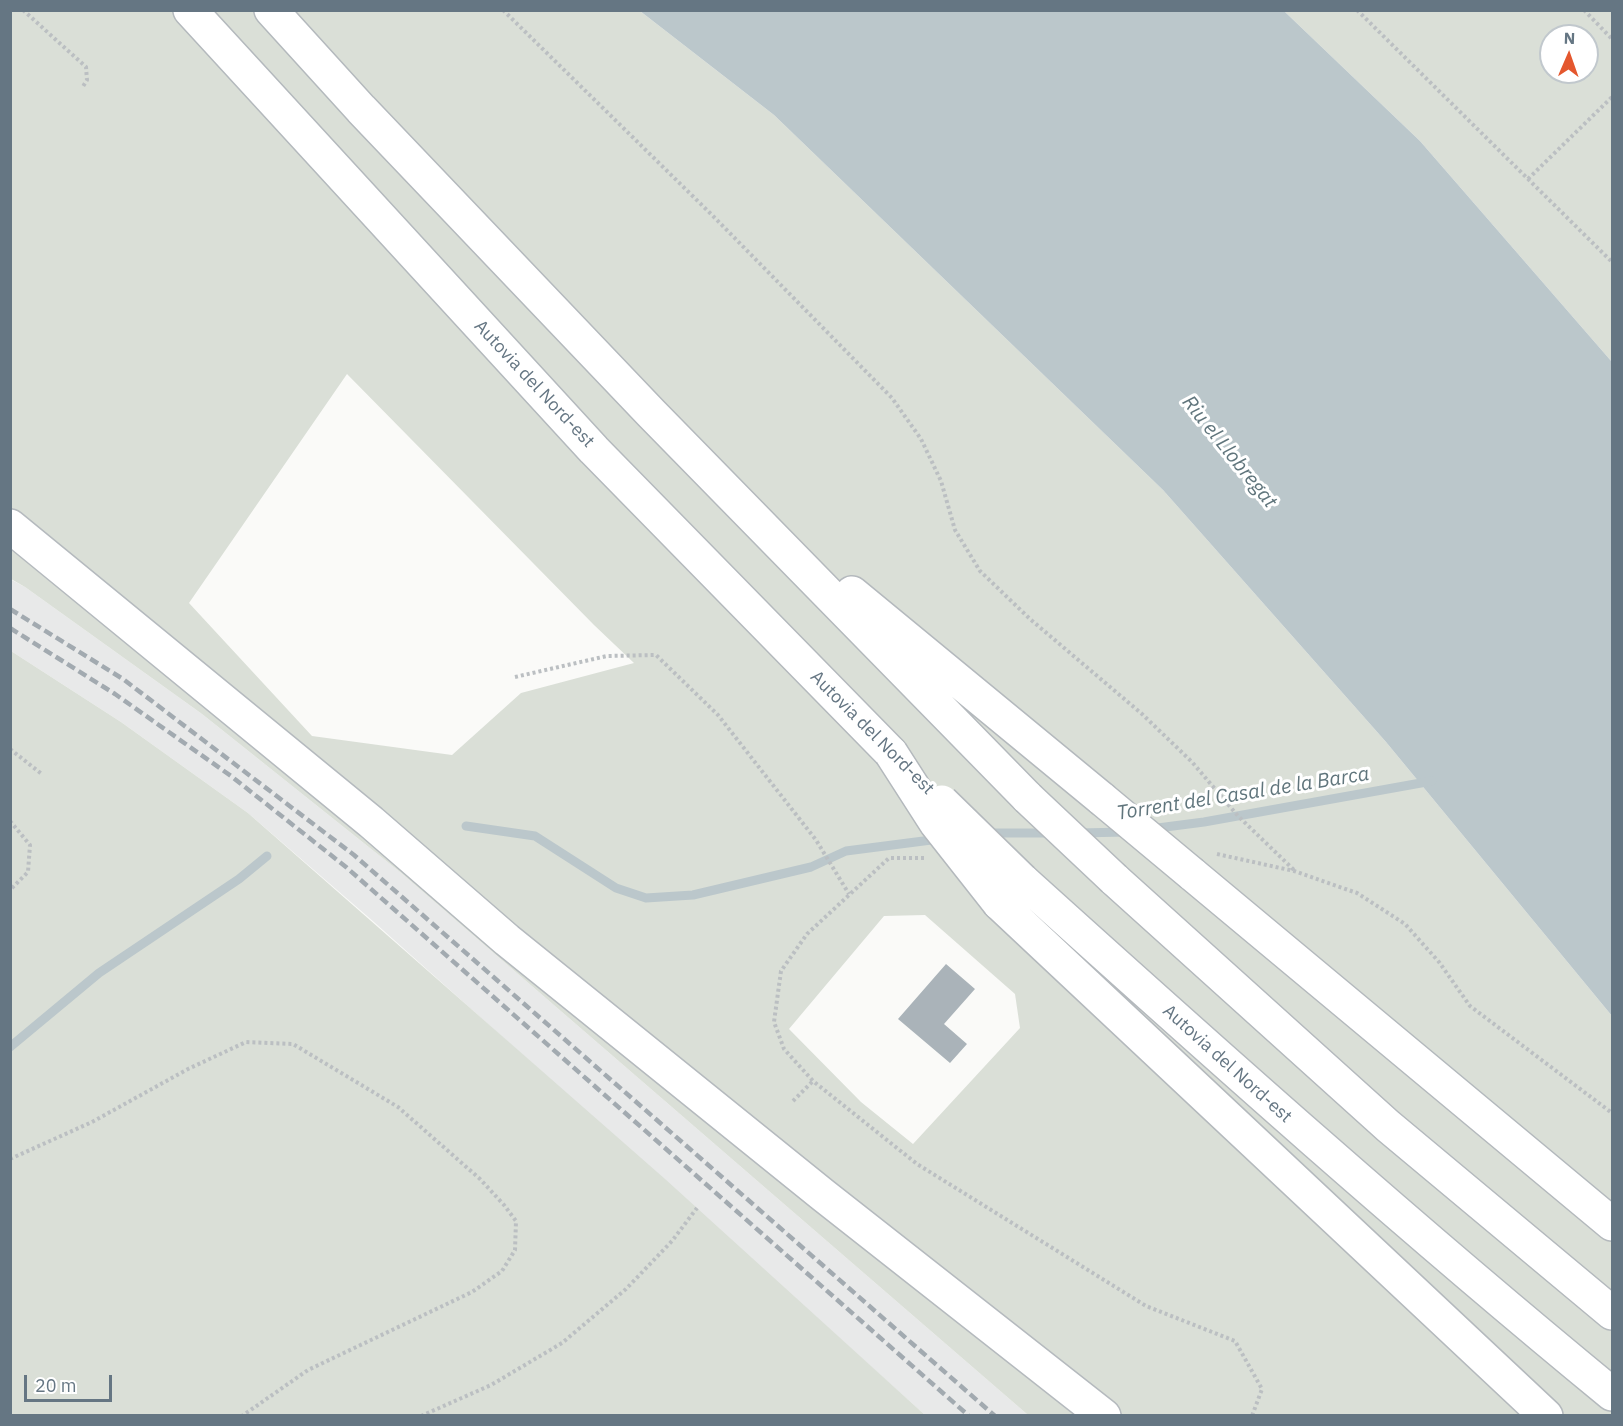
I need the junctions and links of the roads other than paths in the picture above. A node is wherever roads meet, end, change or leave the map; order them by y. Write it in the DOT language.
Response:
graph roads {
  1 [pos="190,10"];
  2 [pos="271,10"];
  3 [pos="736,499"];
  4 [pos="10,526"];
  5 [pos="891,753"];
  6 [pos="1612,1224"];
  7 [pos="1612,1313"];
  8 [pos="1612,1394"];
  9 [pos="1104,1416"];
  10 [pos="1546,1416"];
  1 -- 5 [label="main road, Autovia del Nord-est"];
  2 -- 3 [label="main road"];
  3 -- 6 [label="main road, bridge"];
  3 -- 7 [label="main road, bridge"];
  4 -- 9 [label="main road"];
  5 -- 8 [label="main road, Autovia del Nord-est, bridge"];
  5 -- 10 [label="main road, bridge"];
}
